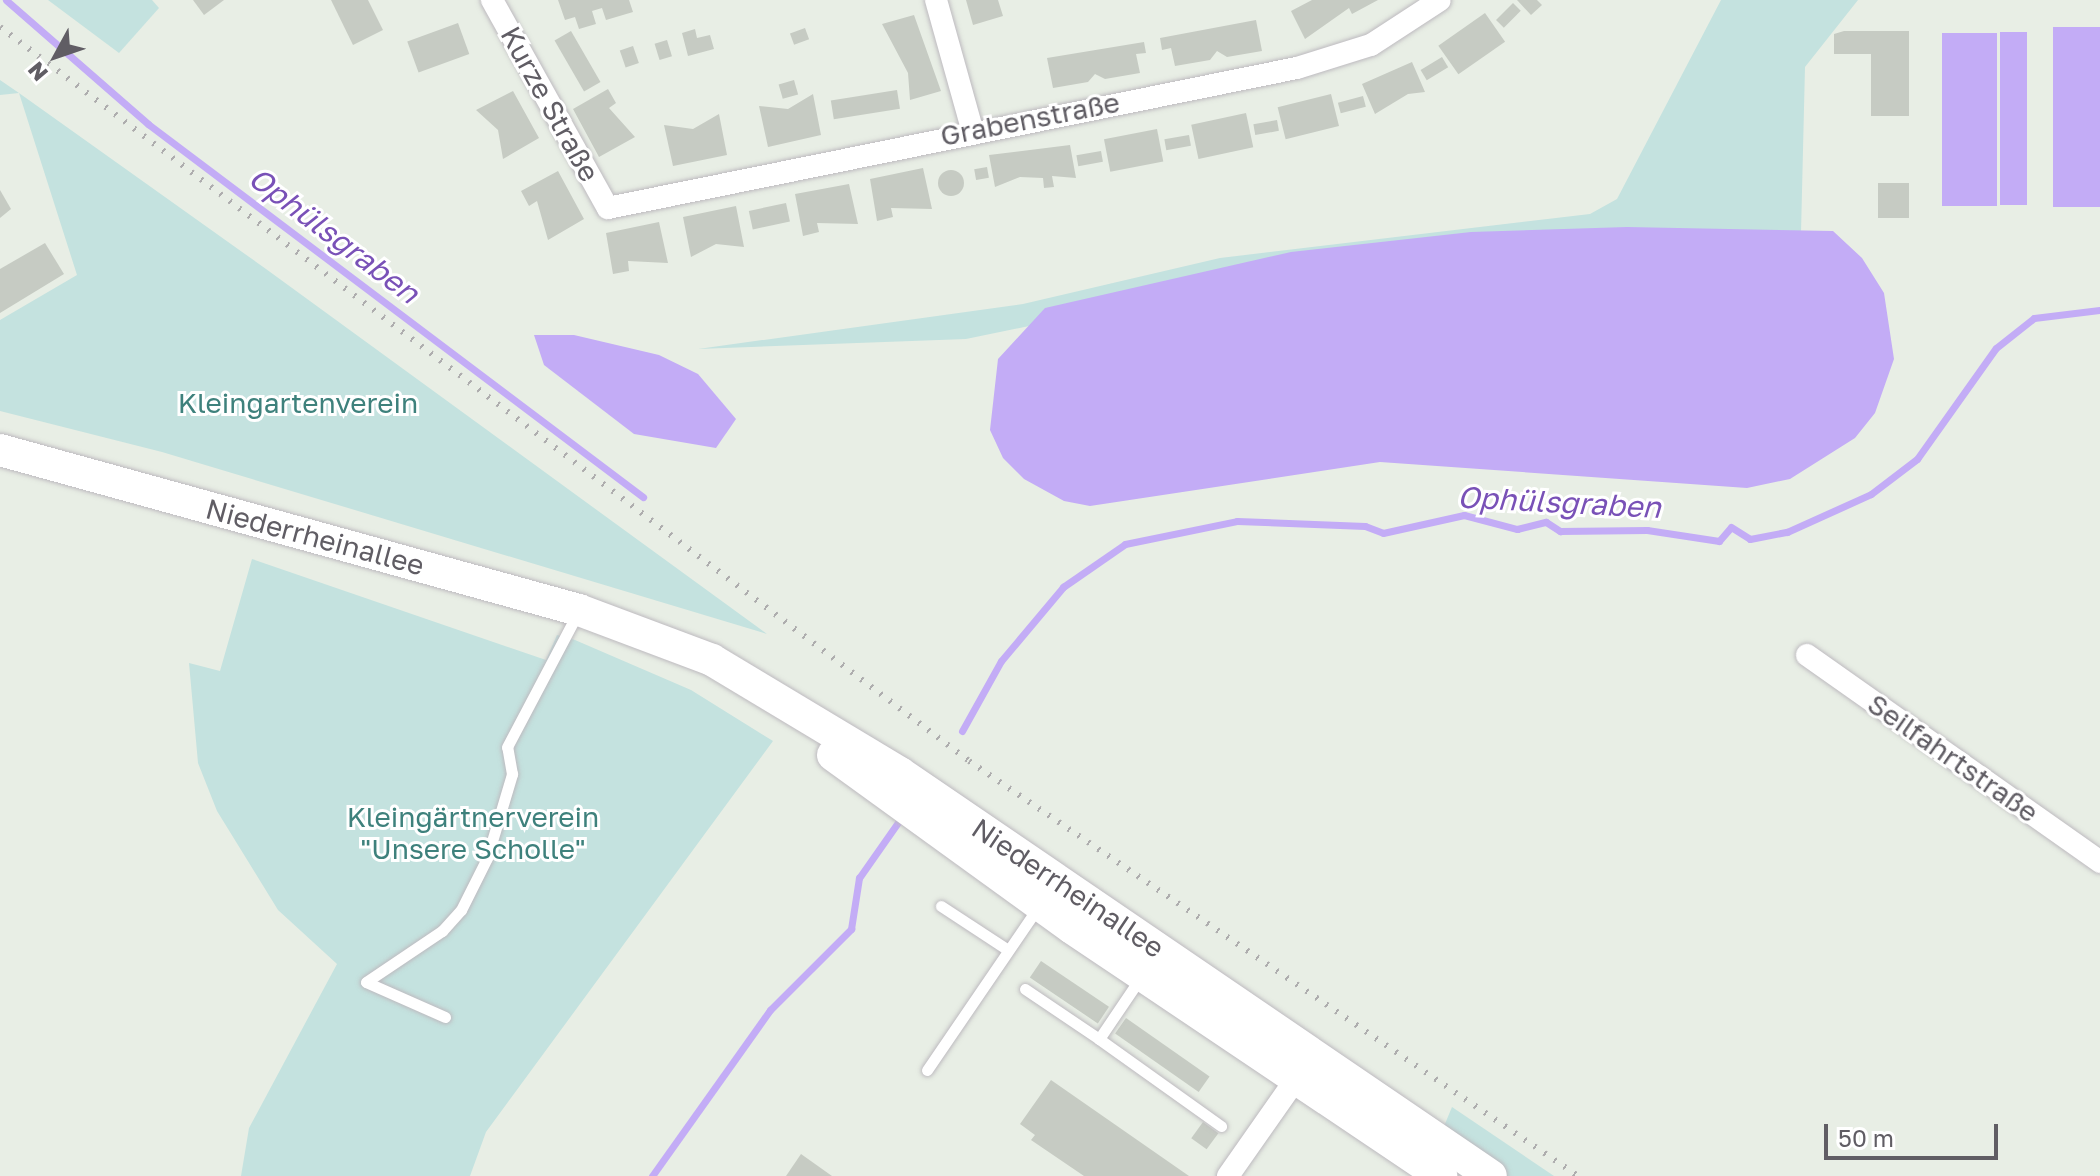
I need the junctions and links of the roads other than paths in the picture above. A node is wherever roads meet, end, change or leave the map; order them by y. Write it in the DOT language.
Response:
graph roads {
  1 [pos="492,0"];
  2 [pos="936,0"];
  3 [pos="1440,0"];
  4 [pos="972,129"];
  5 [pos="608,208"];
  6 [pos="0,450"];
  7 [pos="579,610"];
  8 [pos="1807,655"];
  9 [pos="2100,862"];
  10 [pos="1048,891"];
  11 [pos="941,906"];
  12 [pos="1008,950"];
  13 [pos="1151,963"];
  14 [pos="1025,989"];
  15 [pos="445,1017"];
  16 [pos="1099,1039"];
  17 [pos="1304,1067"];
  18 [pos="927,1070"];
  19 [pos="1221,1126"];
  20 [pos="1228,1176"];
  21 [pos="1441,1176"];
  22 [pos="1491,1176"];
  1 -- 5 [label="street, Kurze Straße"];
  2 -- 4 [label="street"];
  3 -- 4 [label="street, Grabenstraße"];
  4 -- 5 [label="street, Grabenstraße"];
  6 -- 7 [label="main road, Niederrheinallee"];
  7 -- 10 [label="main road, Niederrheinallee"];
  7 -- 15 [label="lane"];
  8 -- 9 [label="street, Seilfahrtstraße"];
  10 -- 12 [label="lane"];
  10 -- 13 [label="main road, Niederrheinallee"];
  11 -- 12 [label="lane"];
  12 -- 18 [label="lane"];
  13 -- 16 [label="lane"];
  13 -- 17 [label="main road, Niederrheinallee"];
  14 -- 16 [label="lane"];
  16 -- 19 [label="lane"];
  17 -- 20 [label="street"];
  17 -- 21 [label="main road, Niederrheinallee"];
  17 -- 22 [label="main road, Niederrheinallee"];
}
